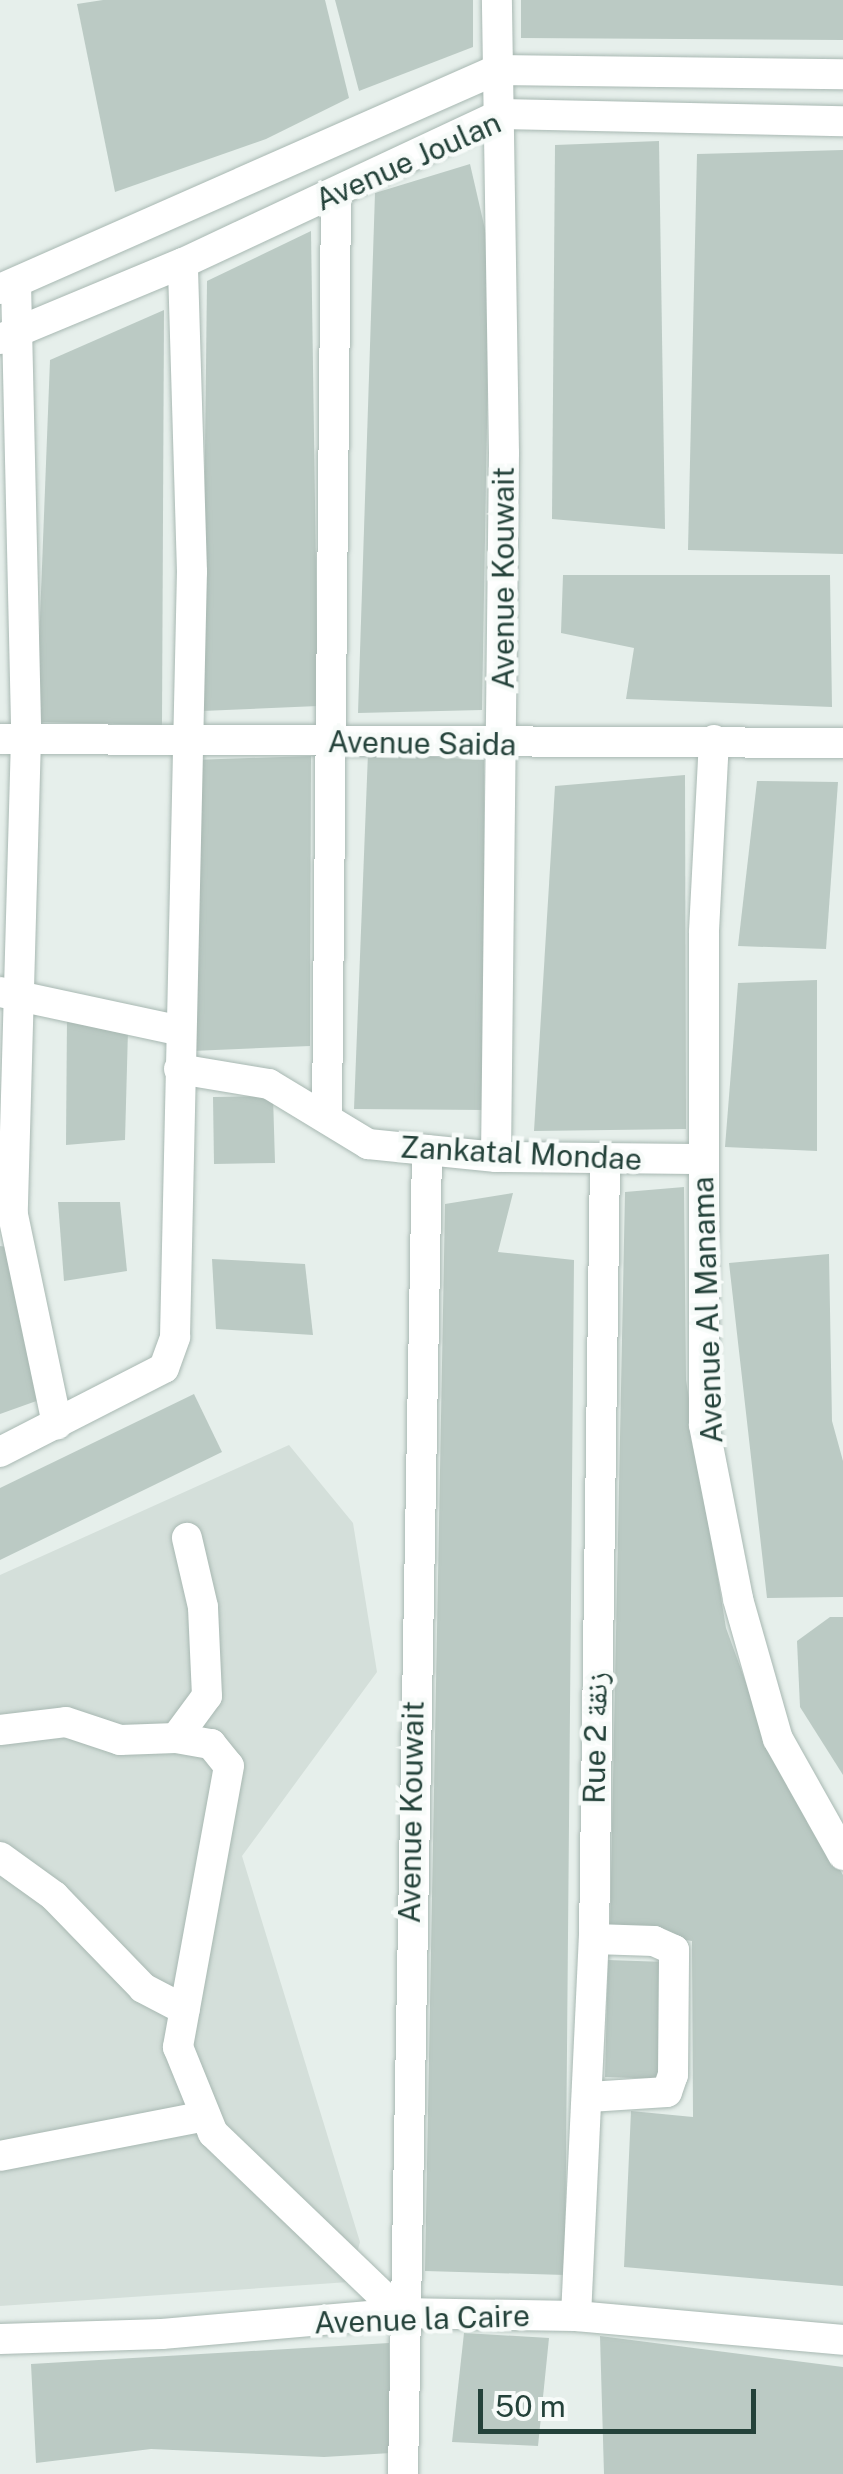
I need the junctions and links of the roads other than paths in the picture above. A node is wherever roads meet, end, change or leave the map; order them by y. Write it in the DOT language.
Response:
graph roads {
  1 [pos="497,0"];
  2 [pos="496,70"];
  3 [pos="843,74"];
  4 [pos="501,114"];
  5 [pos="843,120"];
  6 [pos="336,194"];
  7 [pos="184,262"];
  8 [pos="8,286"];
  9 [pos="11,334"];
  10 [pos="186,737"];
  11 [pos="13,739"];
  12 [pos="714,740"];
  13 [pos="335,742"];
  14 [pos="843,743"];
  15 [pos="503,746"];
  16 [pos="10,995"];
  17 [pos="178,1030"];
  18 [pos="179,1069"];
  19 [pos="328,1116"];
  20 [pos="427,1150"];
  21 [pos="496,1157"];
  22 [pos="605,1160"];
  23 [pos="702,1160"];
  24 [pos="7,1218"];
  25 [pos="57,1424"];
  26 [pos="0,1452"];
  27 [pos="187,1538"];
  28 [pos="0,1730"];
  29 [pos="176,1738"];
  30 [pos="843,1855"];
  31 [pos="0,1857"];
  32 [pos="594,1939"];
  33 [pos="184,2010"];
  34 [pos="589,2097"];
  35 [pos="205,2116"];
  36 [pos="0,2156"];
  37 [pos="402,2314"];
  38 [pos="576,2316"];
  39 [pos="0,2339"];
  40 [pos="843,2340"];
  41 [pos="404,2474"];
  1 -- 2 [label="street, Avenue Kouwait"];
  2 -- 3 [label="street, Avenue Joulan"];
  2 -- 4 [label="street, Avenue Kouwait"];
  2 -- 8 [label="street, Avenue Joulan"];
  4 -- 5 [label="street, Avenue Joulan"];
  4 -- 6 [label="street, Avenue Joulan"];
  4 -- 15 [label="street, Avenue Kouwait"];
  6 -- 7 [label="street, Avenue Joulan"];
  6 -- 13 [label="street"];
  7 -- 9 [label="street, Avenue Joulan"];
  7 -- 10 [label="street"];
  8 -- 9 [label="street"];
  9 -- 11 [label="street"];
  10 -- 11 [label="street, Avenue Saida"];
  10 -- 13 [label="street, Avenue Saida"];
  10 -- 17 [label="street"];
  11 -- 16 [label="street"];
  12 -- 14 [label="street, Avenue Saida"];
  12 -- 15 [label="street, Avenue Saida"];
  12 -- 23 [label="street, Avenue Al Manama"];
  13 -- 15 [label="street, Avenue Saida"];
  13 -- 19 [label="street"];
  15 -- 21 [label="street, Avenue Kouwait"];
  16 -- 17 [label="street"];
  16 -- 24 [label="street"];
  17 -- 18 [label="street"];
  18 -- 19 [label="street, Zankatal Mondae"];
  18 -- 25 [label="street"];
  19 -- 20 [label="street, Zankatal Mondae"];
  20 -- 21 [label="street, Zankatal Mondae"];
  20 -- 37 [label="street, Avenue Kouwait"];
  21 -- 22 [label="street, Zankatal Mondae"];
  22 -- 23 [label="street, Zankatal Mondae"];
  22 -- 32 [label="street, Rue 2 زنقة"];
  23 -- 30 [label="street, Avenue Al Manama"];
  24 -- 25 [label="street"];
  25 -- 26 [label="street"];
  27 -- 29 [label="street"];
  28 -- 29 [label="street"];
  29 -- 33 [label="street"];
  31 -- 33 [label="street"];
  32 -- 34 [label="street, Rue 2 زنقة"];
  32 -- 34 [label="street"];
  33 -- 35 [label="street"];
  34 -- 38 [label="street, Rue 2 زنقة"];
  35 -- 36 [label="street"];
  35 -- 37 [label="street"];
  37 -- 38 [label="street, Avenue la Caire"];
  37 -- 39 [label="street, Avenue la Caire"];
  37 -- 41 [label="street, Avenue Kouwait"];
  38 -- 40 [label="street, Avenue la Caire"];
}
